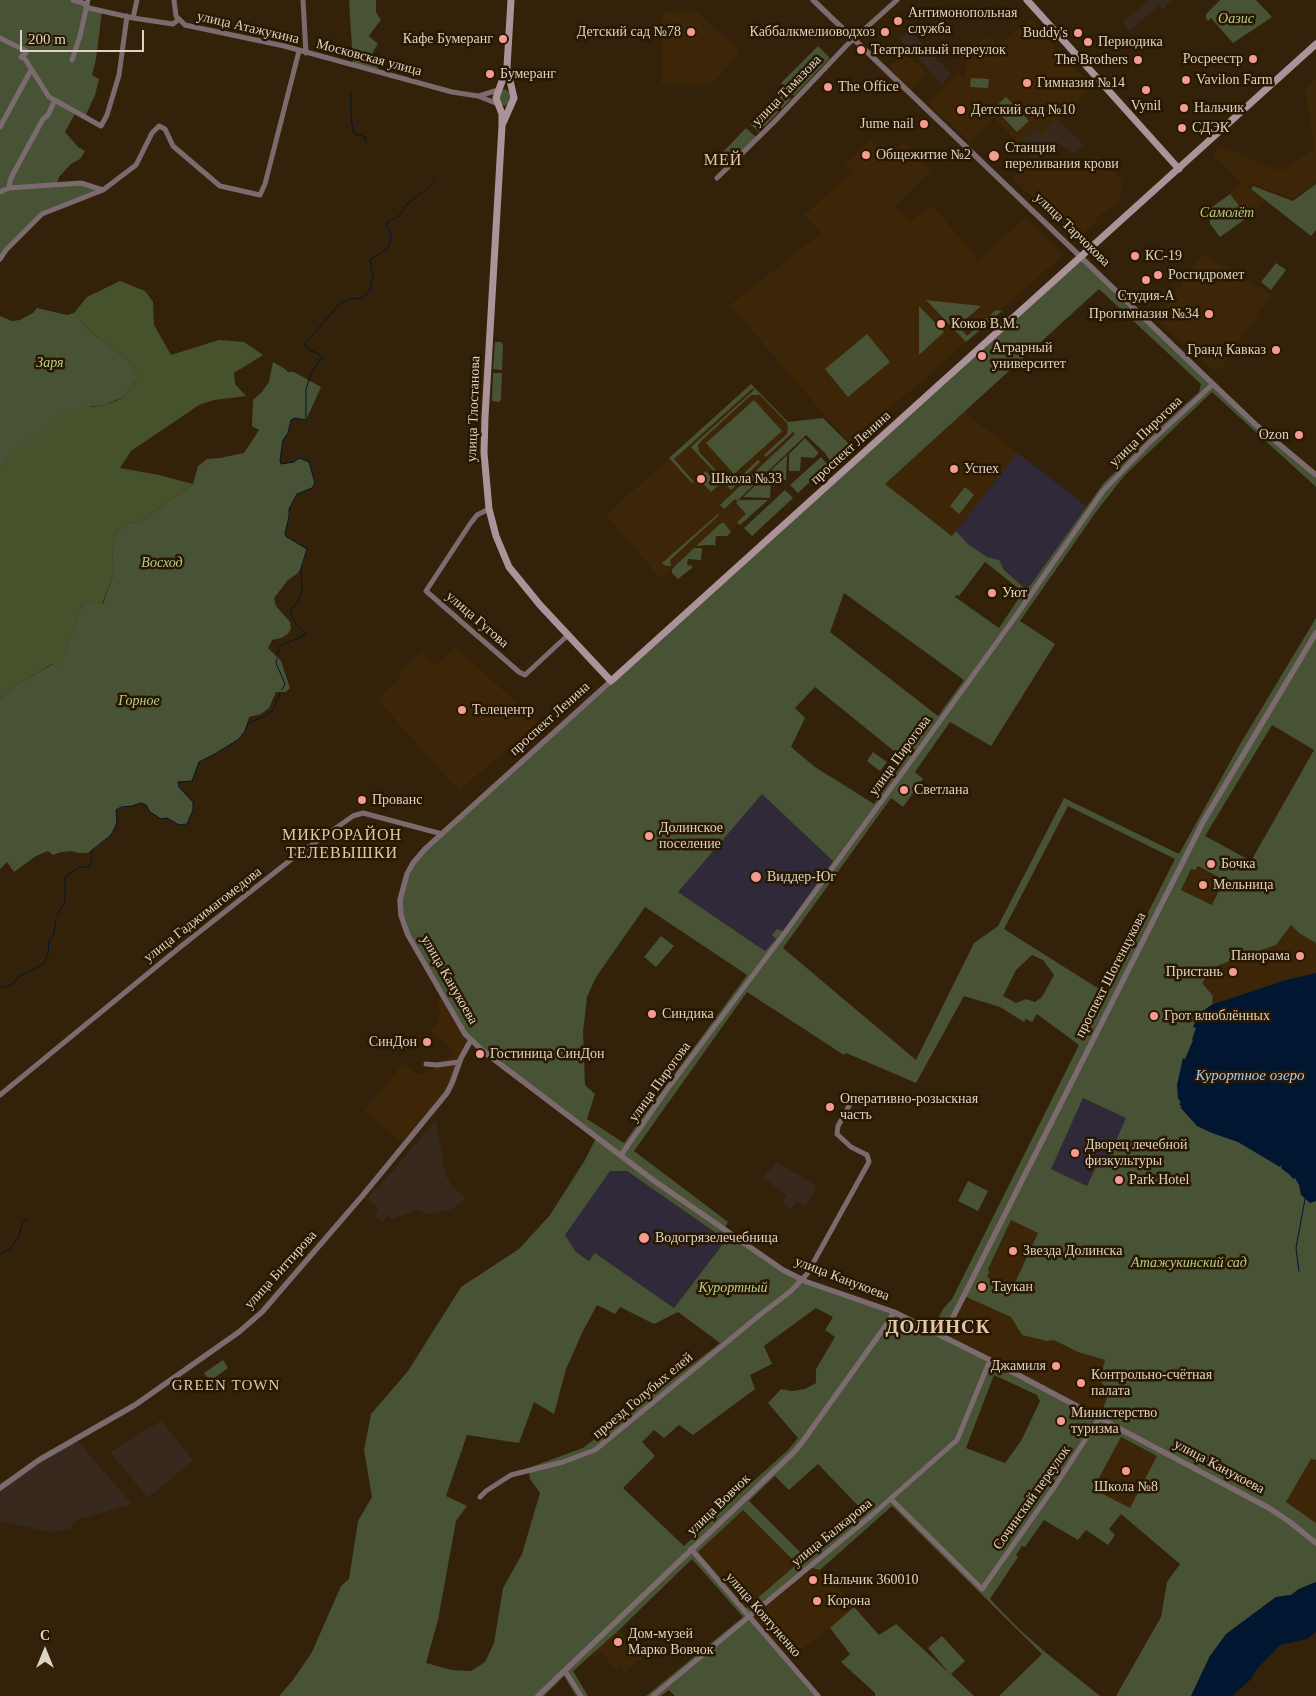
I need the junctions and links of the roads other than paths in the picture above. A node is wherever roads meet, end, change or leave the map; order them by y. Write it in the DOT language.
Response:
graph roads {
  1 [pos="73,0"];
  2 [pos="137,0"];
  3 [pos="174,0"];
  4 [pos="303,0"];
  5 [pos="511,0"];
  6 [pos="813,0"];
  7 [pos="897,0"];
  8 [pos="1031,2"];
  9 [pos="87,3"];
  10 [pos="127,16"];
  11 [pos="133,18"];
  12 [pos="178,20"];
  13 [pos="0,38"];
  14 [pos="854,39"];
  15 [pos="1316,44"];
  16 [pos="299,51"];
  17 [pos="306,53"];
  18 [pos="72,60"];
  19 [pos="507,68"];
  20 [pos="31,70"];
  21 [pos="500,89"];
  22 [pos="511,90"];
  23 [pos="478,96"];
  24 [pos="54,102"];
  25 [pos="498,105"];
  26 [pos="510,106"];
  27 [pos="502,126"];
  28 [pos="0,127"];
  29 [pos="1179,169"];
  30 [pos="717,178"];
  31 [pos="9,188"];
  32 [pos="103,190"];
  33 [pos="0,192"];
  34 [pos="1081,257"];
  35 [pos="0,259"];
  36 [pos="1213,384"];
  37 [pos="1316,475"];
  38 [pos="489,509"];
  39 [pos="1316,633"];
  40 [pos="568,635"];
  41 [pos="611,681"];
  42 [pos="442,834"];
  43 [pos="407,874"];
  44 [pos="471,1040"];
  45 [pos="459,1062"];
  46 [pos="426,1064"];
  47 [pos="0,1095"];
  48 [pos="854,1097"];
  49 [pos="621,1155"];
  50 [pos="801,1279"];
  51 [pos="894,1312"];
  52 [pos="943,1337"];
  53 [pos="990,1360"];
  54 [pos="1100,1418"];
  55 [pos="0,1488"];
  56 [pos="480,1497"];
  57 [pos="891,1499"];
  58 [pos="1316,1543"];
  59 [pos="691,1549"];
  60 [pos="749,1616"];
  61 [pos="565,1670"];
  62 [pos="538,1696"];
  63 [pos="580,1696"];
  64 [pos="653,1696"];
  65 [pos="818,1696"];
  1 -- 9 [label="street"];
  2 -- 11 [label="street"];
  3 -- 12 [label="street, улица Атажукина"];
  4 -- 17 [label="street, Московская улица"];
  5 -- 19 [label="main road"];
  6 -- 14 [label="street, улица Тарчокова"];
  7 -- 14 [label="street, улица Тамазова"];
  8 -- 29 [label="main road"];
  9 -- 10 [label="street"];
  9 -- 18 [label="street"];
  10 -- 11 [label="street"];
  10 -- 24 [label="street"];
  11 -- 12 [label="street"];
  12 -- 16 [label="street, улица Атажукина"];
  13 -- 20 [label="street"];
  14 -- 30 [label="street, улица Тамазова"];
  14 -- 34 [label="street, улица Тарчокова"];
  15 -- 29 [label="main road, проспект Ленина"];
  16 -- 17 [label="street, улица Атажукина"];
  16 -- 32 [label="street"];
  17 -- 23 [label="street, Московская улица"];
  19 -- 21 [label="main road"];
  19 -- 22 [label="main road"];
  20 -- 24 [label="street"];
  20 -- 28 [label="street"];
  21 -- 22 [label="main road"];
  21 -- 23 [label="street"];
  21 -- 25 [label="main road"];
  22 -- 26 [label="main road"];
  23 -- 25 [label="street"];
  24 -- 31 [label="street"];
  25 -- 26 [label="main road"];
  25 -- 27 [label="main road"];
  26 -- 27 [label="main road"];
  27 -- 38 [label="main road, улица Тлостанова"];
  29 -- 34 [label="main road, проспект Ленина"];
  31 -- 32 [label="street"];
  31 -- 33 [label="street"];
  32 -- 35 [label="street"];
  34 -- 36 [label="street, улица Тарчокова"];
  34 -- 41 [label="main road, проспект Ленина"];
  36 -- 37 [label="street, улица Тарчокова"];
  36 -- 49 [label="street, улица Пирогова"];
  38 -- 40 [label="main road, улица Тлостанова"];
  38 -- 40 [label="street, улица Гугова"];
  39 -- 52 [label="street, проспект Шогенцукова"];
  40 -- 41 [label="main road, улица Тлостанова"];
  41 -- 42 [label="street, проспект Ленина"];
  42 -- 43 [label="street, проспект Ленина"];
  42 -- 47 [label="street, улица Гаджимагомедова"];
  43 -- 44 [label="street, улица Канукоева"];
  44 -- 45 [label="street, улица Биттирова"];
  44 -- 49 [label="street, улица Канукоева"];
  45 -- 46 [label="street"];
  45 -- 55 [label="street, улица Биттирова"];
  48 -- 50 [label="street, проезд Голубых елей"];
  49 -- 50 [label="street, улица Канукоева"];
  50 -- 51 [label="street, улица Канукоева"];
  50 -- 56 [label="street, проезд Голубых елей"];
  51 -- 52 [label="street, улица Канукоева"];
  51 -- 59 [label="street, улица Вовчок"];
  52 -- 53 [label="street, улица Канукоева"];
  53 -- 54 [label="street, улица Канукоева"];
  53 -- 57 [label="street, улица Балкарова"];
  54 -- 57 [label="street, Сочинский переулок"];
  54 -- 58 [label="street, улица Канукоева"];
  57 -- 60 [label="street, улица Балкарова"];
  59 -- 60 [label="street, улица Ковтуненко"];
  59 -- 61 [label="street, улица Вовчок"];
  60 -- 64 [label="street, улица Балкарова"];
  60 -- 65 [label="street, улица Ковтуненко"];
  61 -- 62 [label="street, улица Вовчок"];
  61 -- 63 [label="street"];
}
